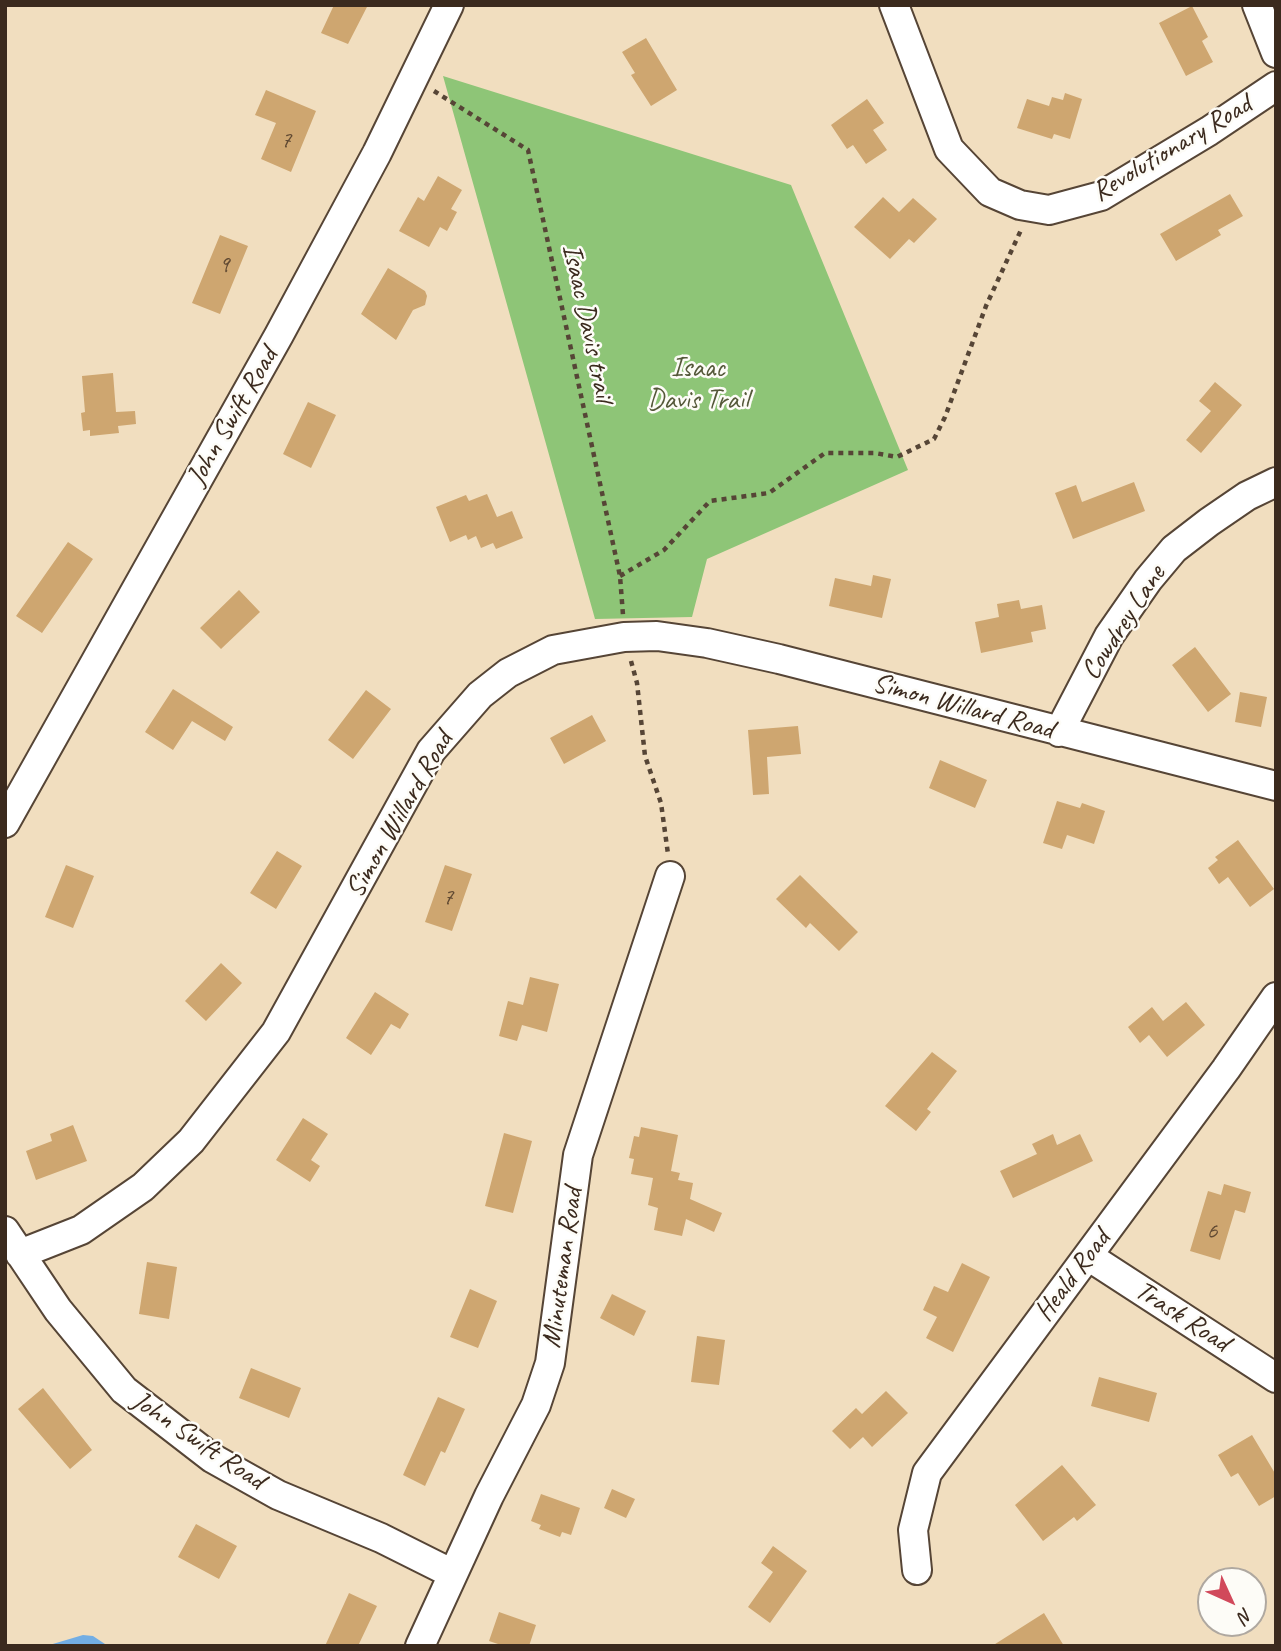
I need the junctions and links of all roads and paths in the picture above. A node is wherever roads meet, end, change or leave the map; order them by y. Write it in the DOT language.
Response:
graph roads {
  1 [pos="449,5"];
  2 [pos="894,5"];
  3 [pos="1257,5"];
  4 [pos="1276,52"];
  5 [pos="415,79"];
  6 [pos="1276,86"];
  7 [pos="1033,208"];
  8 [pos="1276,482"];
  9 [pos="620,576"];
  10 [pos="624,637"];
  11 [pos="1059,732"];
  12 [pos="1276,786"];
  13 [pos="5,823"];
  14 [pos="670,876"];
  15 [pos="1276,997"];
  16 [pos="13,1243"];
  17 [pos="1088,1256"];
  18 [pos="1276,1378"];
  19 [pos="917,1570"];
  20 [pos="453,1574"];
  21 [pos="420,1646"];
  1 -- 5 [label="street, John Swift Road"];
  2 -- 7 [label="street, Revolutionary Road"];
  3 -- 4 [label="street"];
  5 -- 9 [label="path, Isaac Davis trail"];
  5 -- 13 [label="street, John Swift Road"];
  6 -- 7 [label="street, Revolutionary Road"];
  7 -- 9 [label="path"];
  8 -- 11 [label="street, Cowdrey Lane"];
  9 -- 10 [label="path, Isaac Davis trail"];
  10 -- 11 [label="street, Simon Willard Road"];
  10 -- 14 [label="path, Isaac Davis trail"];
  10 -- 16 [label="street, Simon Willard Road"];
  11 -- 12 [label="street, Simon Willard Road"];
  14 -- 20 [label="street, Minuteman Road"];
  15 -- 17 [label="street, Heald Road"];
  16 -- 20 [label="street, John Swift Road"];
  17 -- 18 [label="street, Trask Road"];
  17 -- 19 [label="street, Heald Road"];
  20 -- 21 [label="street, Minuteman Road"];
}
